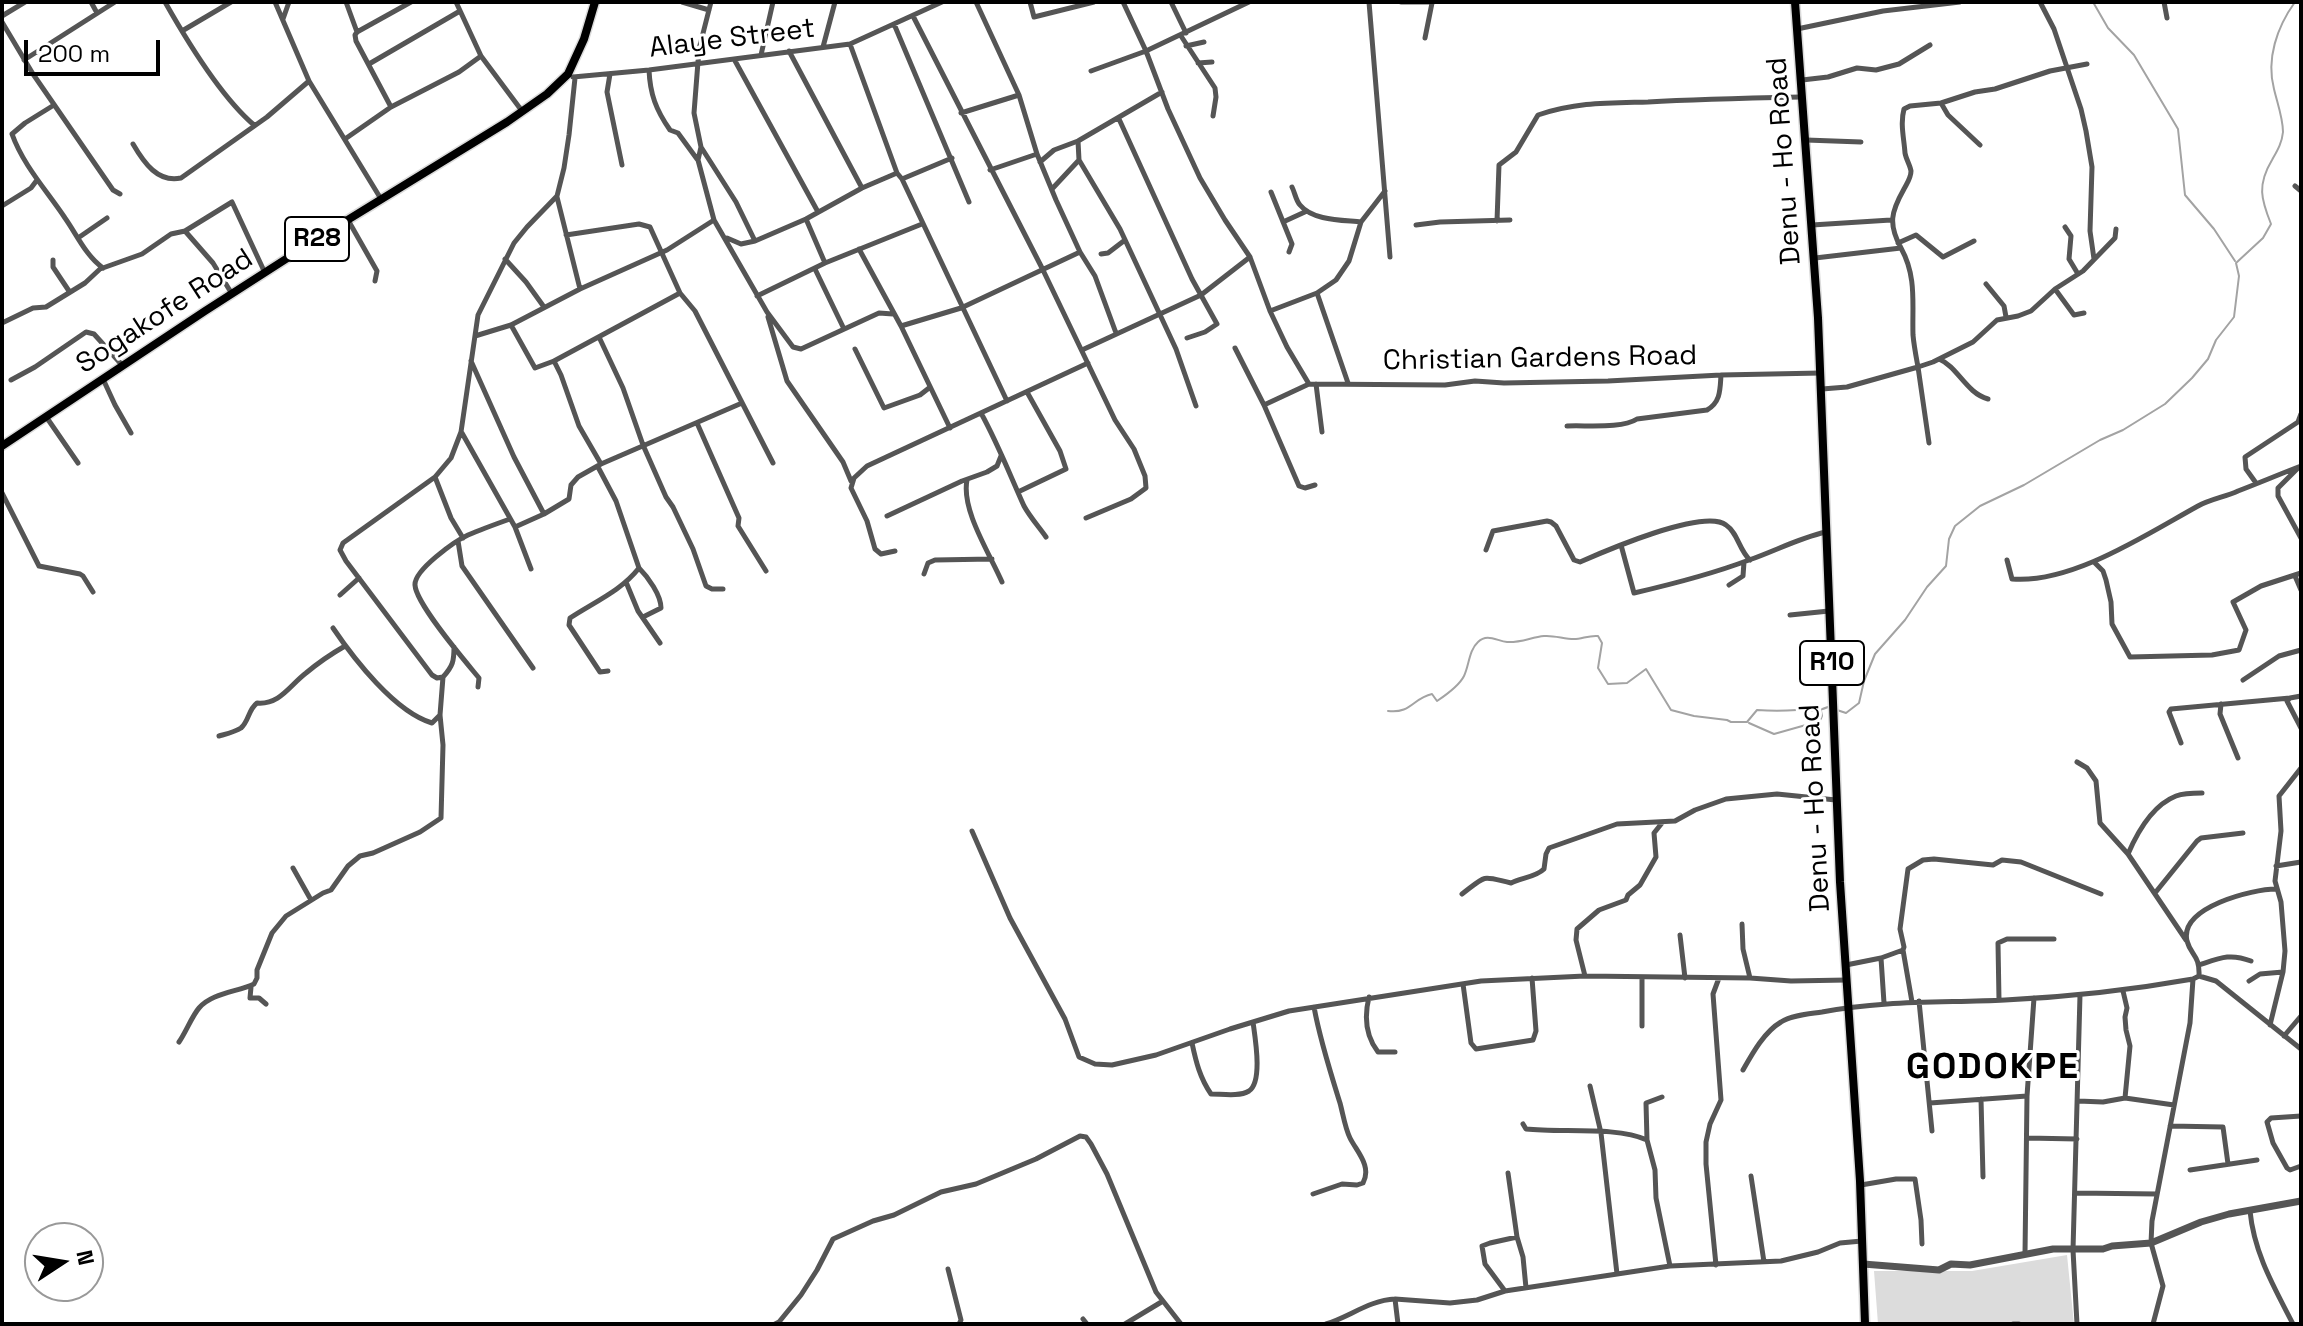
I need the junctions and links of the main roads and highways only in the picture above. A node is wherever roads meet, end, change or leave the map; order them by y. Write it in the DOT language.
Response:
graph roads {
  1 [pos="595,2"];
  2 [pos="1795,2"];
  3 [pos="2,446"];
  4 [pos="1865,1324"];
  1 -- 3 [label="main road, Sogakofe Road / R28"];
  2 -- 4 [label="main road, Denu - Ho Road / R10"];
}
